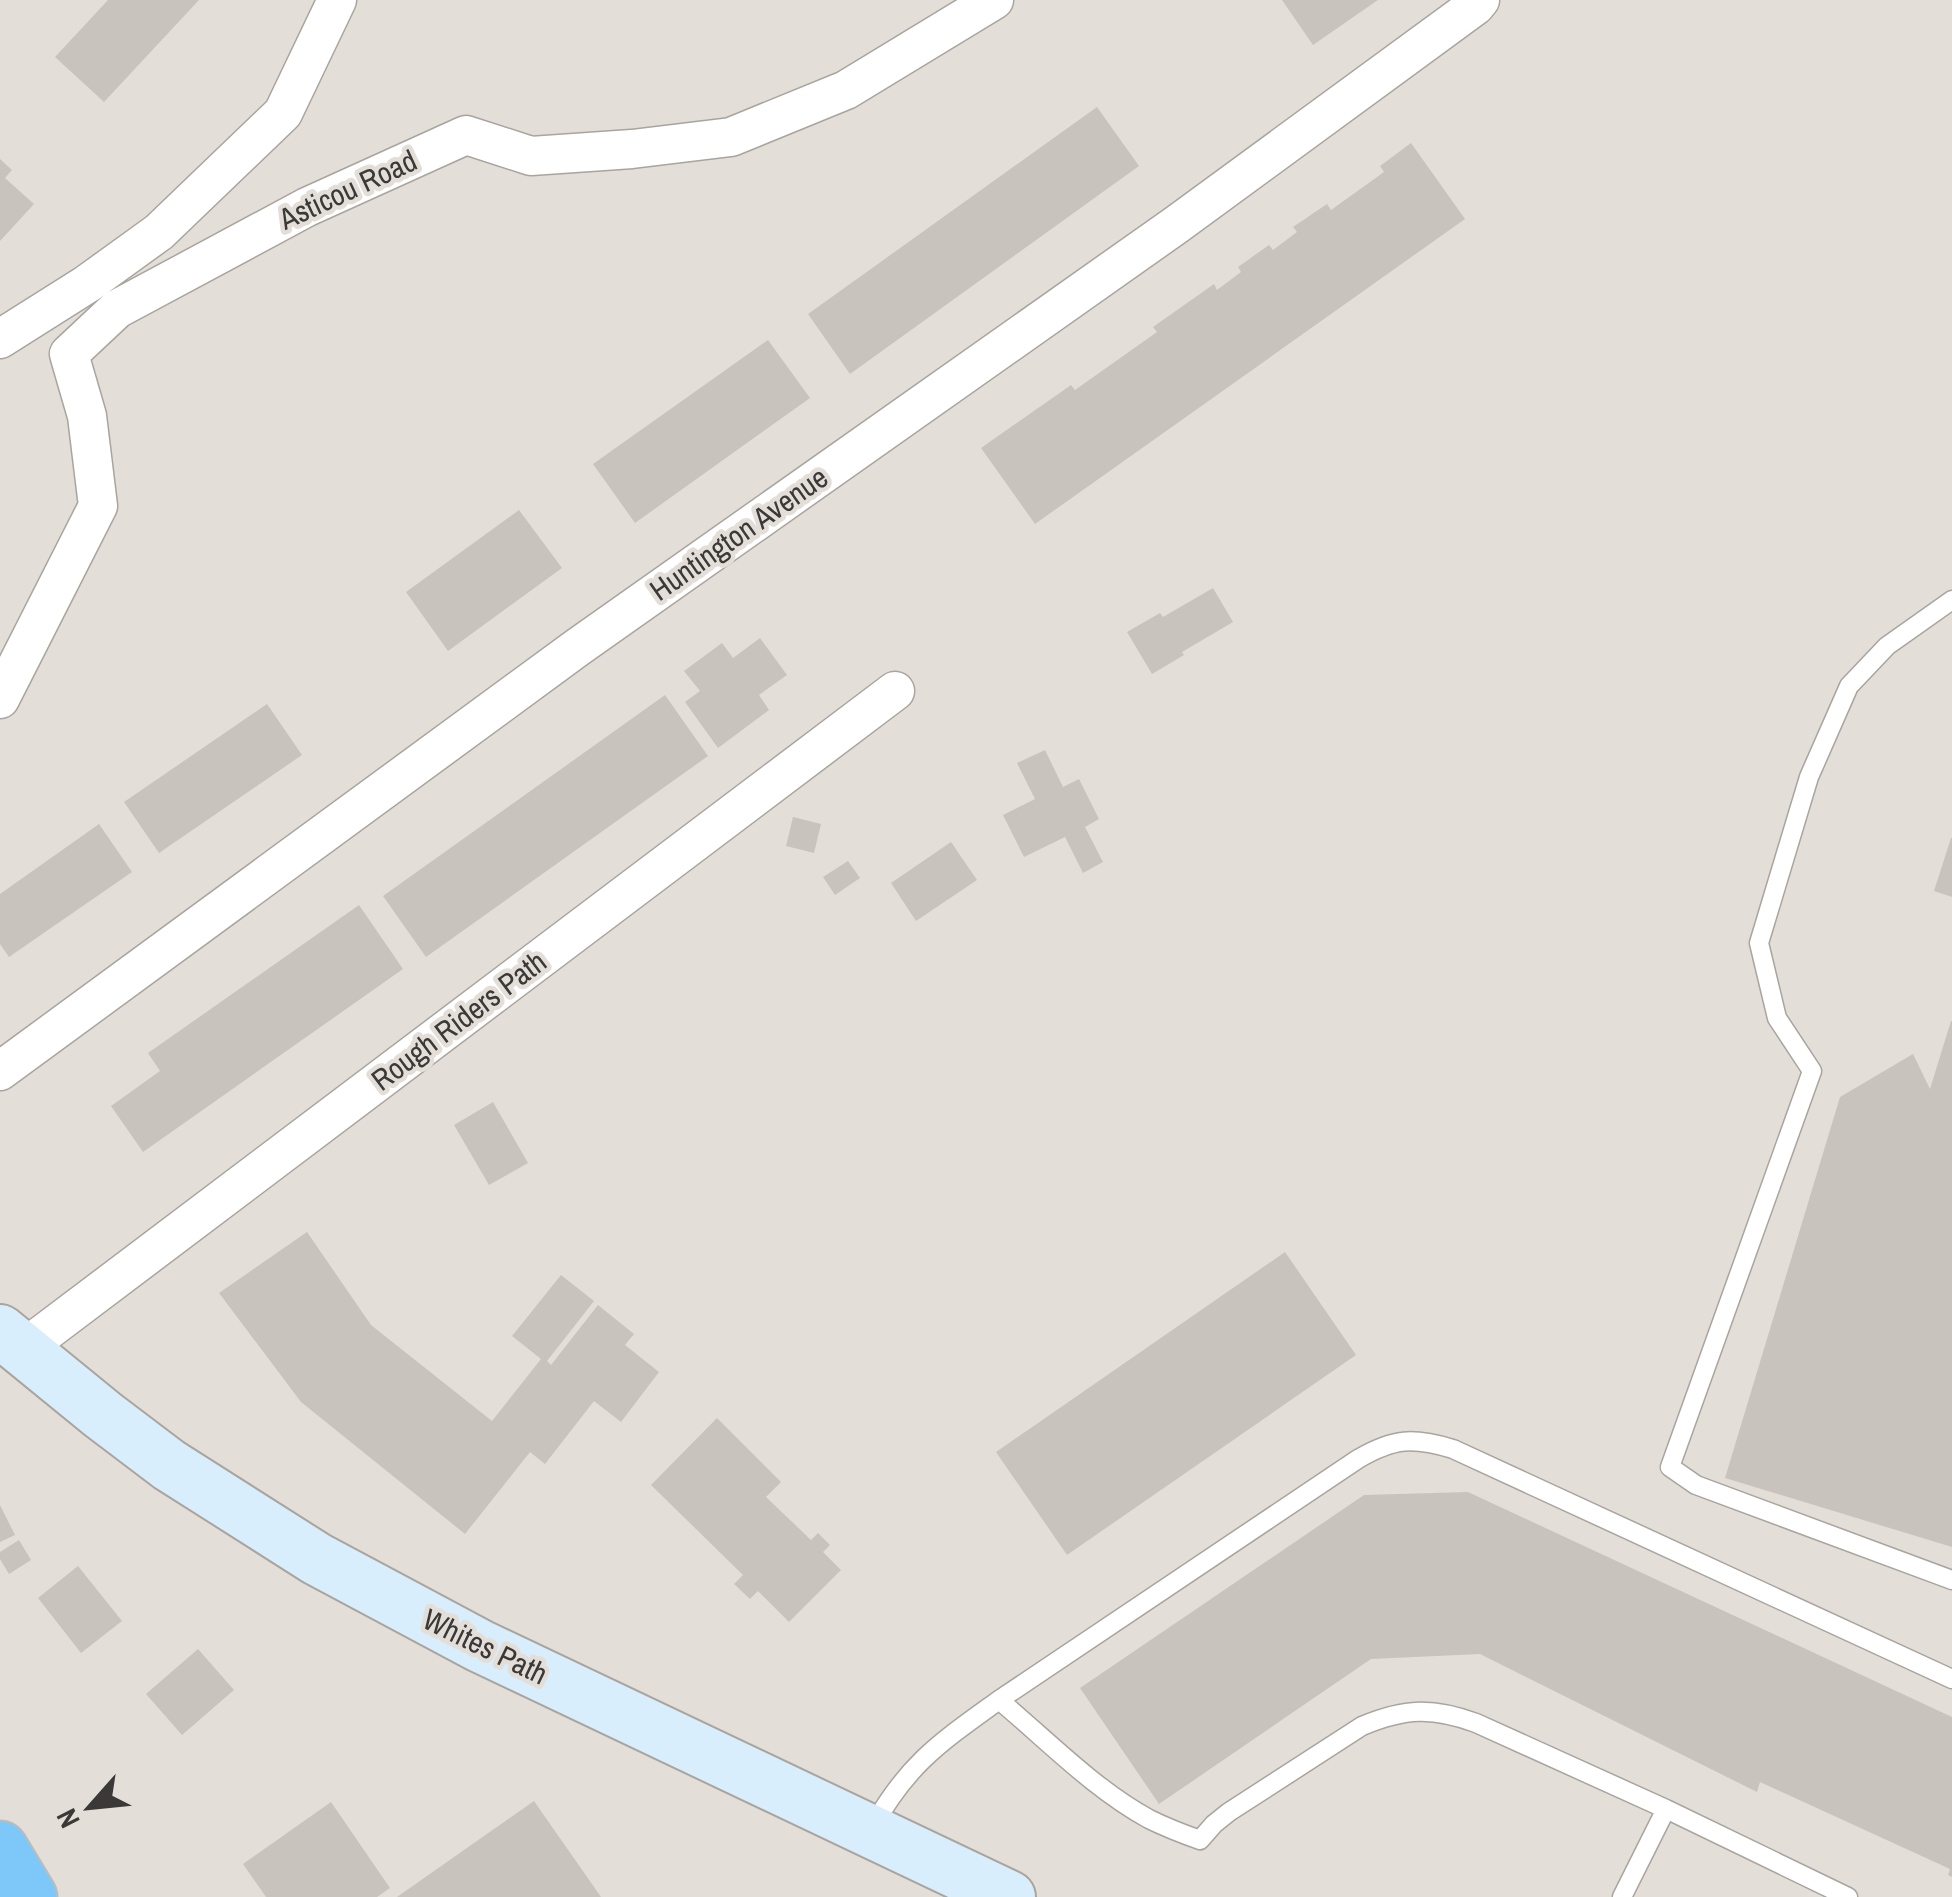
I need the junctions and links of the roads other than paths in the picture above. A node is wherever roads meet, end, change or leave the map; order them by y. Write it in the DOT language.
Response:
graph roads {
  1 [pos="337,0"];
  2 [pos="994,0"];
  3 [pos="1480,0"];
  4 [pos="0,339"];
  5 [pos="1952,600"];
  6 [pos="896,692"];
  7 [pos="0,699"];
  8 [pos="0,1071"];
  9 [pos="11,1341"];
  10 [pos="1952,1580"];
  11 [pos="1952,1679"];
  12 [pos="999,1700"];
  13 [pos="1666,1809"];
  14 [pos="869,1832"];
  15 [pos="0,1850"];
  16 [pos="29,1897"];
  17 [pos="1009,1897"];
  18 [pos="1622,1897"];
  19 [pos="1848,1897"];
  1 -- 4 [label="street"];
  2 -- 7 [label="street, Asticou Road"];
  3 -- 8 [label="street, Huntington Avenue"];
  5 -- 10 [label="lane"];
  6 -- 9 [label="street, Rough Riders Path"];
  9 -- 14 [label="street, Whites Path"];
  11 -- 12 [label="lane"];
  12 -- 13 [label="lane"];
  12 -- 14 [label="lane"];
  13 -- 18 [label="lane"];
  13 -- 19 [label="lane"];
  14 -- 17 [label="street, Whites Path"];
  15 -- 16 [label="highway"];
}
